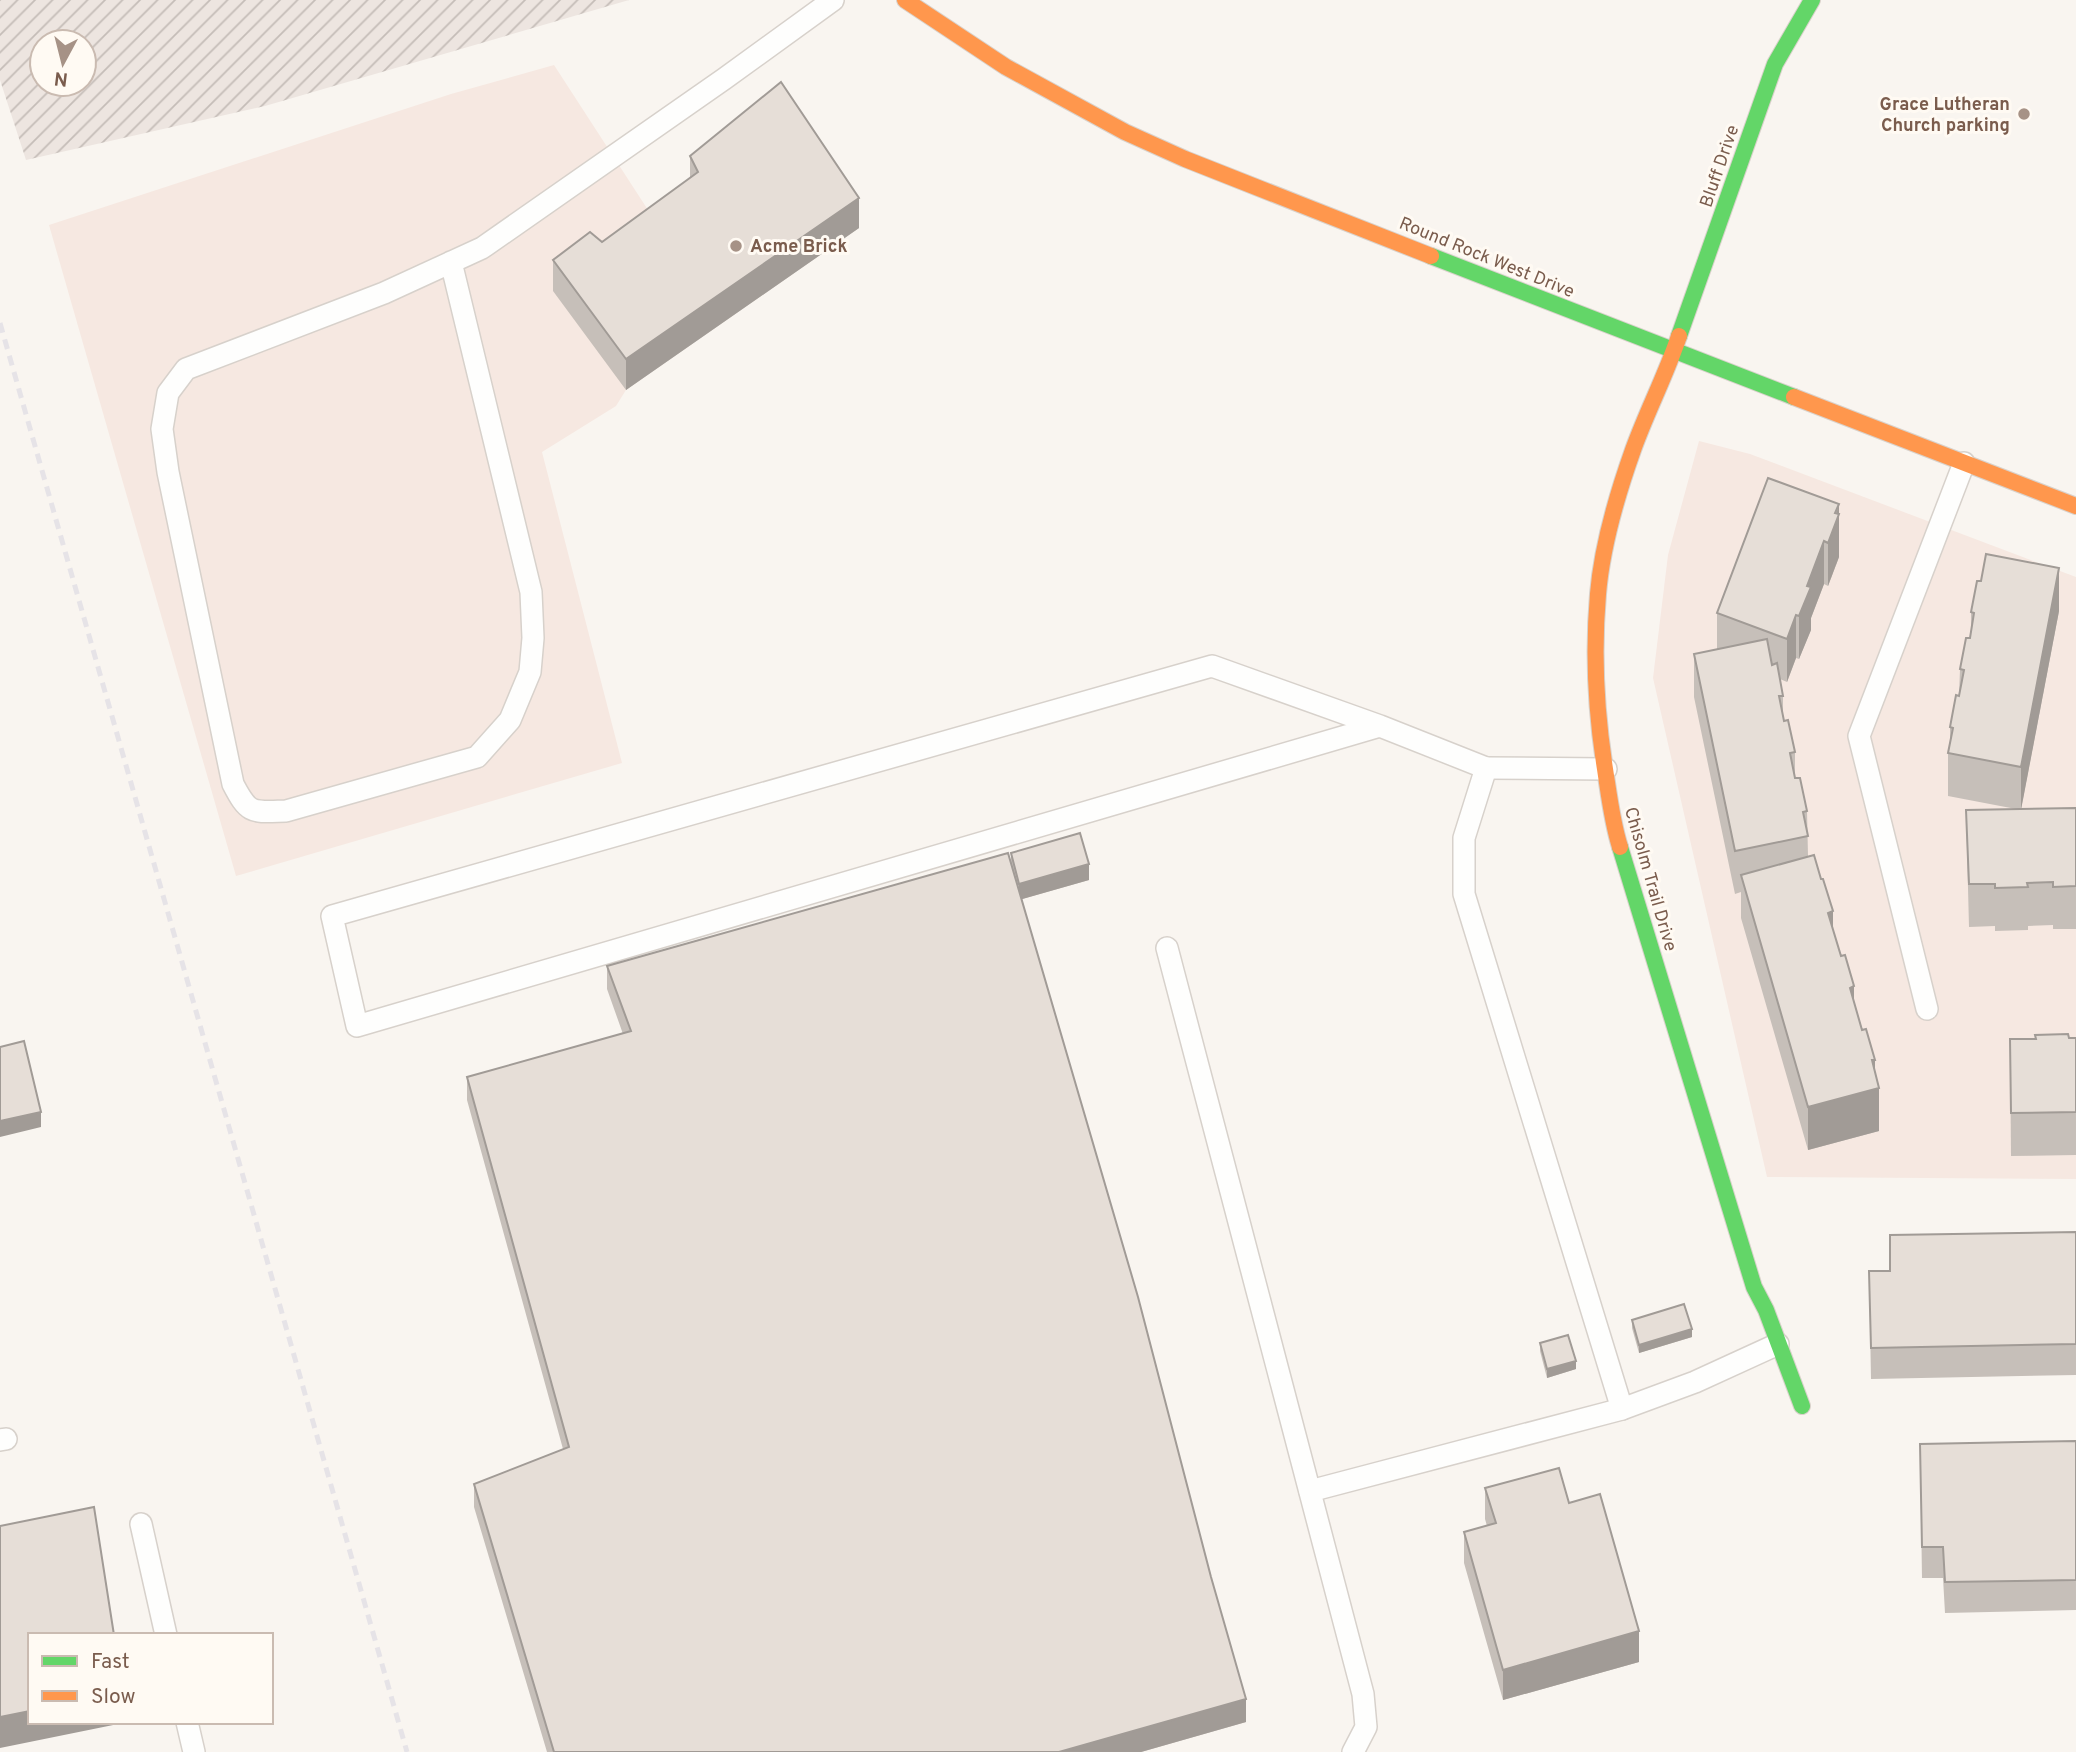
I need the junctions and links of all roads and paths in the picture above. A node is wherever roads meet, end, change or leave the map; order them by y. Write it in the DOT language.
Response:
graph roads {
  1 [pos="833,0"];
  2 [pos="905,0"];
  3 [pos="1812,0"];
  4 [pos="451,262"];
  5 [pos="1674,351"];
  6 [pos="1964,463"];
  7 [pos="2076,506"];
  8 [pos="1380,726"];
  9 [pos="1486,768"];
  10 [pos="1606,769"];
  11 [pos="1167,948"];
  12 [pos="1927,1009"];
  13 [pos="1778,1344"];
  14 [pos="1802,1406"];
  15 [pos="1622,1409"];
  16 [pos="1310,1491"];
  17 [pos="141,1524"];
  18 [pos="166,1633"];
  19 [pos="187,1724"];
  20 [pos="194,1752"];
  21 [pos="1353,1752"];
  1 -- 4 [label="lane"];
  2 -- 5 [label="street, Round Rock West Drive"];
  3 -- 5 [label="street, Bluff Drive"];
  4 -- 4 [label="lane"];
  5 -- 6 [label="street, Round Rock West Drive"];
  5 -- 10 [label="street, Chisolm Trail Drive"];
  6 -- 7 [label="street, Round Rock West Drive"];
  6 -- 12 [label="lane"];
  8 -- 8 [label="lane"];
  8 -- 9 [label="lane"];
  9 -- 10 [label="lane"];
  9 -- 15 [label="lane"];
  10 -- 13 [label="street, Chisolm Trail Drive"];
  11 -- 16 [label="lane"];
  13 -- 14 [label="street, Chisolm Trail Drive"];
  13 -- 15 [label="lane"];
  15 -- 16 [label="lane"];
  16 -- 21 [label="lane"];
  17 -- 18 [label="lane"];
  19 -- 20 [label="lane"];
}
